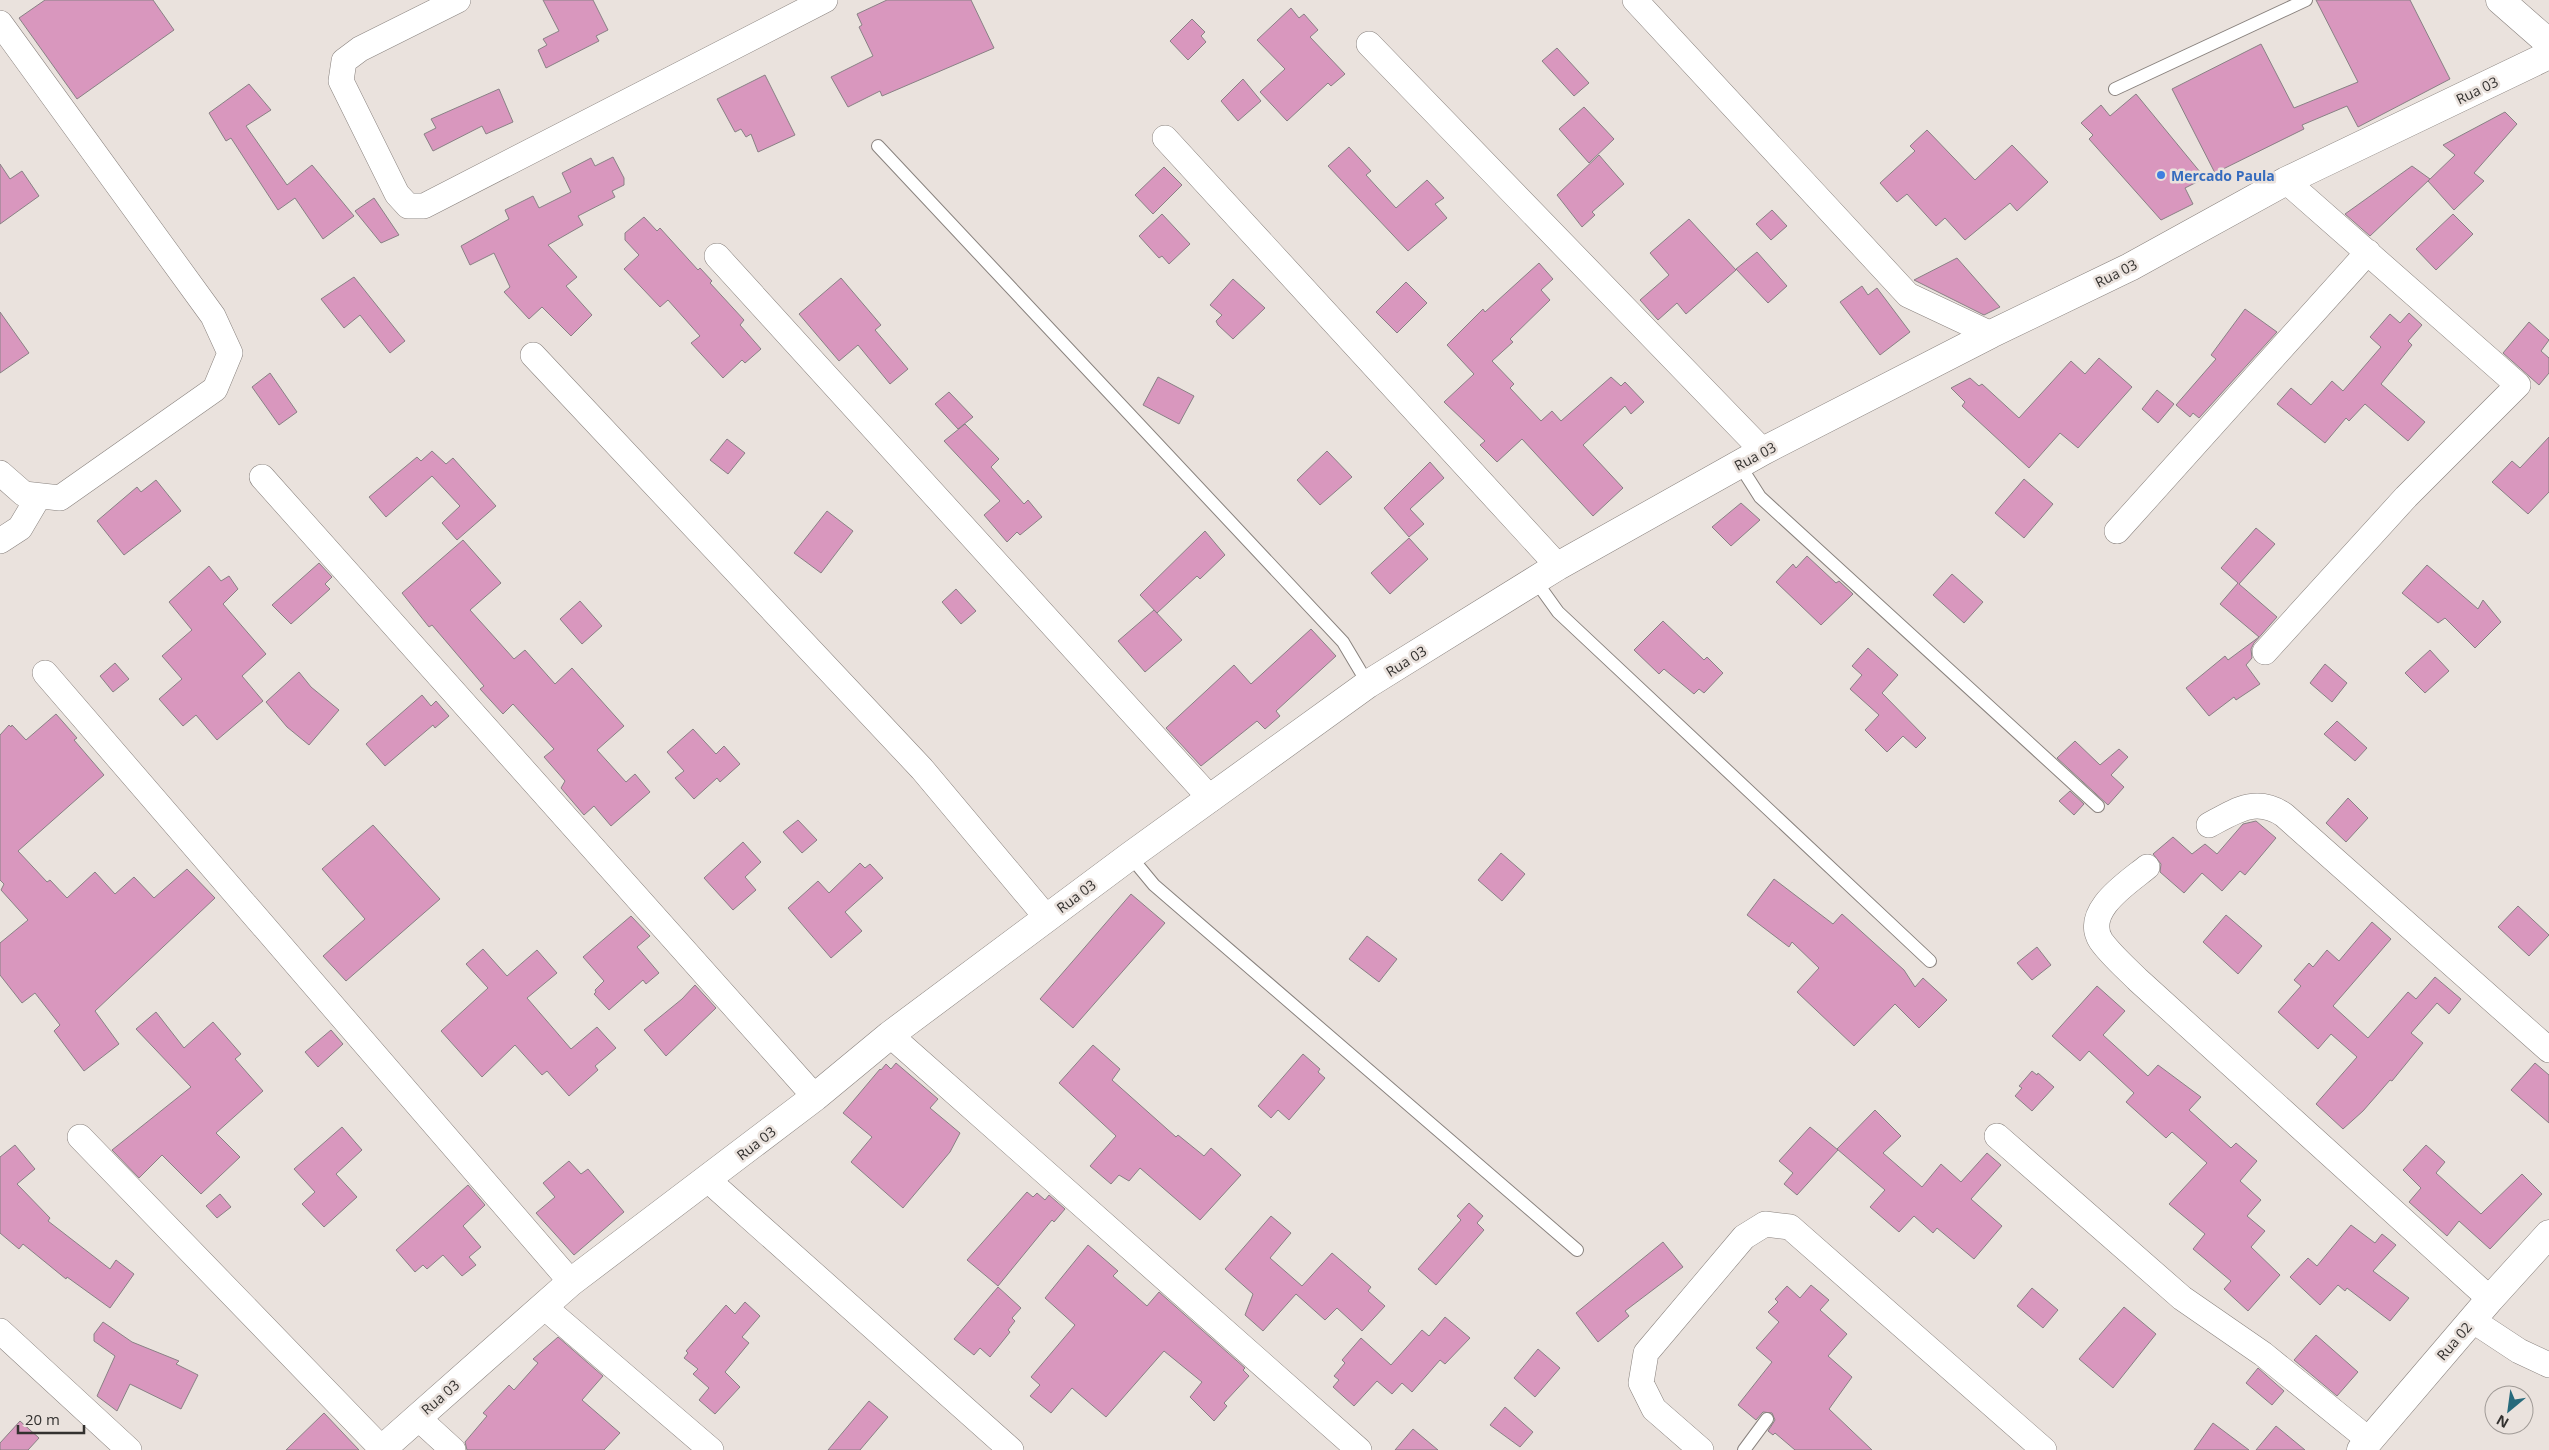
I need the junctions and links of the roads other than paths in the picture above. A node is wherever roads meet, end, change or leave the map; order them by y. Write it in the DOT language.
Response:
graph roads {
  1 [pos="458,0"];
  2 [pos="824,0"];
  3 [pos="1635,0"];
  4 [pos="2306,0"];
  5 [pos="2500,0"];
  6 [pos="0,23"];
  7 [pos="2549,43"];
  8 [pos="1369,44"];
  9 [pos="2549,55"];
  10 [pos="2115,89"];
  11 [pos="1165,138"];
  12 [pos="878,146"];
  13 [pos="2286,181"];
  14 [pos="2368,252"];
  15 [pos="717,256"];
  16 [pos="1991,334"];
  17 [pos="533,355"];
  18 [pos="1763,451"];
  19 [pos="1739,464"];
  20 [pos="0,473"];
  21 [pos="262,477"];
  22 [pos="40,496"];
  23 [pos="2116,531"];
  24 [pos="0,540"];
  25 [pos="1558,566"];
  26 [pos="1535,580"];
  27 [pos="2265,652"];
  28 [pos="45,673"];
  29 [pos="1368,684"];
  30 [pos="1211,799"];
  31 [pos="2098,806"];
  32 [pos="2209,826"];
  33 [pos="1130,856"];
  34 [pos="2148,867"];
  35 [pos="1047,918"];
  36 [pos="1930,961"];
  37 [pos="890,1035"];
  38 [pos="2549,1050"];
  39 [pos="816,1097"];
  40 [pos="1997,1136"];
  41 [pos="80,1137"];
  42 [pos="708,1180"];
  43 [pos="2549,1234"];
  44 [pos="1577,1250"];
  45 [pos="570,1282"];
  46 [pos="2490,1299"];
  47 [pos="543,1306"];
  48 [pos="2472,1320"];
  49 [pos="0,1331"];
  50 [pos="2549,1365"];
  51 [pos="417,1417"];
  52 [pos="1767,1419"];
  53 [pos="2365,1445"];
  54 [pos="382,1449"];
  55 [pos="129,1450"];
  56 [pos="453,1450"];
  57 [pos="711,1450"];
  58 [pos="1011,1450"];
  59 [pos="1359,1450"];
  60 [pos="1701,1450"];
  61 [pos="1744,1450"];
  62 [pos="2044,1450"];
  1 -- 2 [label="street"];
  3 -- 16 [label="street"];
  4 -- 10 [label="lane"];
  5 -- 7 [label="street"];
  6 -- 22 [label="street"];
  8 -- 18 [label="street"];
  9 -- 13 [label="street, Rua 03"];
  11 -- 25 [label="street"];
  12 -- 29 [label="lane"];
  13 -- 14 [label="street"];
  13 -- 16 [label="street, Rua 03"];
  14 -- 23 [label="street"];
  14 -- 27 [label="street"];
  15 -- 30 [label="street"];
  16 -- 18 [label="street, Rua 03"];
  17 -- 35 [label="street"];
  18 -- 19 [label="street, Rua 03"];
  19 -- 25 [label="street, Rua 03"];
  19 -- 31 [label="lane"];
  20 -- 22 [label="street"];
  21 -- 39 [label="street"];
  22 -- 24 [label="street"];
  25 -- 26 [label="street, Rua 03"];
  26 -- 29 [label="street, Rua 03"];
  26 -- 36 [label="lane"];
  28 -- 45 [label="street"];
  29 -- 30 [label="street, Rua 03"];
  30 -- 33 [label="street, Rua 03"];
  32 -- 38 [label="street"];
  33 -- 35 [label="street, Rua 03"];
  33 -- 44 [label="lane"];
  34 -- 46 [label="street"];
  35 -- 37 [label="street, Rua 03"];
  37 -- 39 [label="street, Rua 03"];
  37 -- 59 [label="street"];
  39 -- 42 [label="street, Rua 03"];
  40 -- 53 [label="street"];
  41 -- 54 [label="street"];
  42 -- 45 [label="street, Rua 03"];
  42 -- 58 [label="street"];
  43 -- 46 [label="street, Rua 02"];
  45 -- 47 [label="street, Rua 03"];
  46 -- 48 [label="street, Rua 02"];
  47 -- 51 [label="street, Rua 03"];
  47 -- 57 [label="street"];
  48 -- 50 [label="street"];
  48 -- 53 [label="street, Rua 02"];
  49 -- 55 [label="street"];
  51 -- 54 [label="street, Rua 03"];
  51 -- 56 [label="street"];
  52 -- 61 [label="lane"];
  60 -- 62 [label="street"];
}
